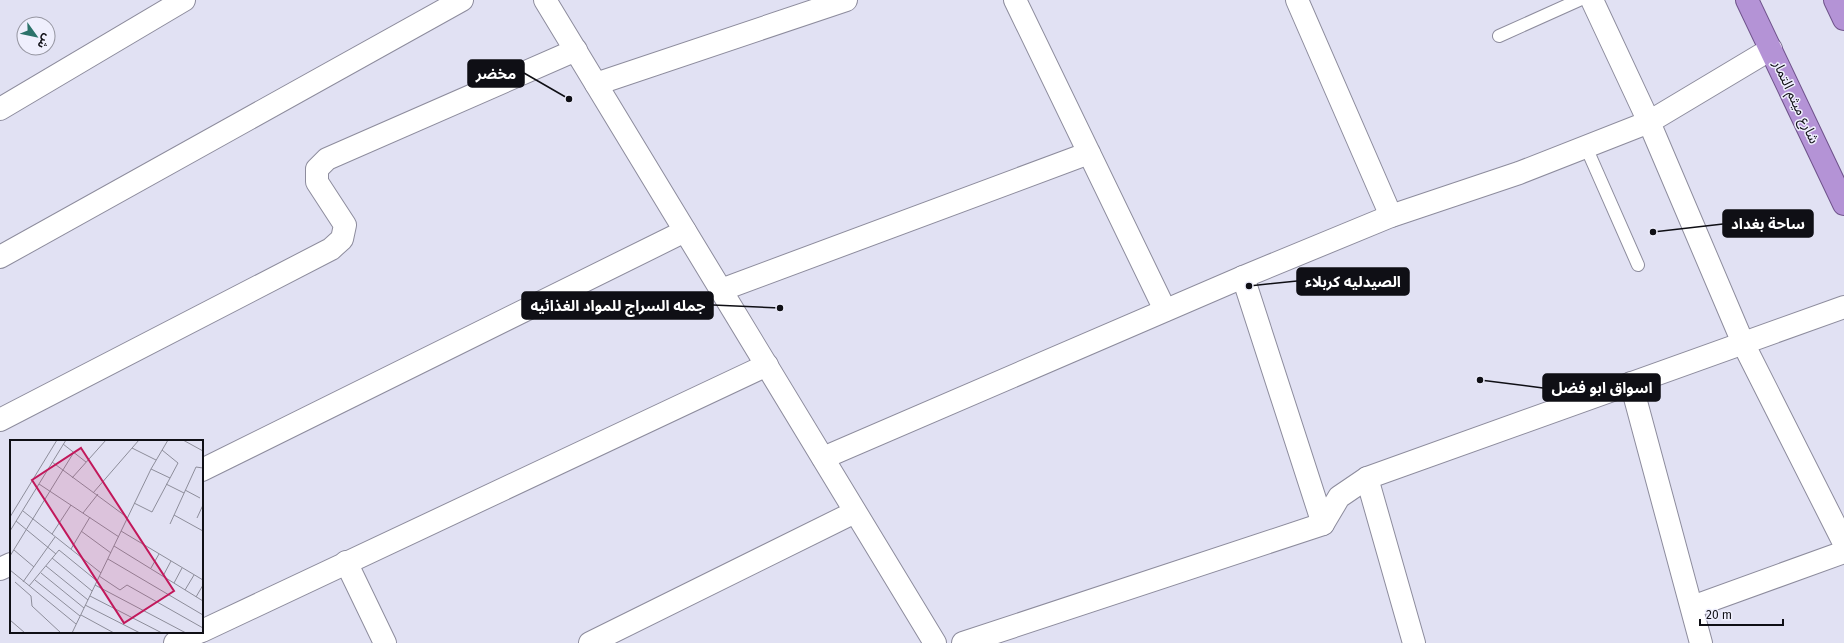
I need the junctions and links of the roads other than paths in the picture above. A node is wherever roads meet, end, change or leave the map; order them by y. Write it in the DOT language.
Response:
graph roads {
  1 [pos="184,0"];
  2 [pos="462,0"];
  3 [pos="846,0"];
  4 [pos="1016,0"];
  5 [pos="1297,0"];
  6 [pos="1579,0"];
  7 [pos="1592,0"];
  8 [pos="1747,0"];
  9 [pos="1835,0"];
  10 [pos="552,2"];
  11 [pos="1844,19"];
  12 [pos="1499,36"];
  13 [pos="1771,49"];
  14 [pos="576,50"];
  15 [pos="596,84"];
  16 [pos="0,109"];
  17 [pos="1649,122"];
  18 [pos="1586,147"];
  19 [pos="1089,153"];
  20 [pos="1844,204"];
  21 [pos="1391,216"];
  22 [pos="685,231"];
  23 [pos="0,257"];
  24 [pos="1638,265"];
  25 [pos="1243,277"];
  26 [pos="721,290"];
  27 [pos="1844,307"];
  28 [pos="1165,310"];
  29 [pos="1743,343"];
  30 [pos="766,365"];
  31 [pos="1631,383"];
  32 [pos="0,420"];
  33 [pos="823,458"];
  34 [pos="203,470"];
  35 [pos="1367,478"];
  36 [pos="855,512"];
  37 [pos="1323,524"];
  38 [pos="1844,542"];
  39 [pos="1844,552"];
  40 [pos="346,562"];
  41 [pos="10,564"];
  42 [pos="0,569"];
  43 [pos="1692,607"];
  44 [pos="207,633"];
  45 [pos="175,643"];
  46 [pos="385,643"];
  47 [pos="590,643"];
  48 [pos="935,643"];
  49 [pos="963,643"];
  50 [pos="1414,643"];
  51 [pos="1701,643"];
  1 -- 16 [label="street"];
  2 -- 23 [label="street"];
  3 -- 15 [label="street"];
  4 -- 19 [label="street"];
  5 -- 21 [label="street"];
  6 -- 12 [label="lane"];
  7 -- 17 [label="street"];
  8 -- 13 [label="highway, شارع ميثم التمار"];
  9 -- 11 [label="highway"];
  10 -- 14 [label="street"];
  13 -- 17 [label="street"];
  13 -- 20 [label="highway, شارع ميثم التمار"];
  14 -- 15 [label="street"];
  14 -- 32 [label="street"];
  15 -- 22 [label="street"];
  17 -- 18 [label="street"];
  17 -- 29 [label="street"];
  18 -- 21 [label="street"];
  18 -- 24 [label="lane"];
  19 -- 26 [label="street"];
  19 -- 28 [label="street"];
  21 -- 25 [label="street"];
  22 -- 26 [label="street"];
  22 -- 34 [label="street"];
  25 -- 28 [label="street"];
  25 -- 37 [label="street"];
  26 -- 30 [label="street"];
  27 -- 29 [label="street"];
  28 -- 33 [label="street"];
  29 -- 31 [label="street"];
  29 -- 38 [label="street"];
  30 -- 33 [label="street"];
  30 -- 40 [label="street"];
  31 -- 35 [label="street"];
  31 -- 43 [label="street"];
  33 -- 36 [label="street"];
  35 -- 37 [label="street"];
  35 -- 50 [label="street"];
  36 -- 47 [label="street"];
  36 -- 48 [label="street"];
  37 -- 49 [label="street"];
  39 -- 43 [label="street"];
  40 -- 44 [label="street"];
  40 -- 46 [label="street"];
  41 -- 42 [label="street"];
  43 -- 51 [label="street"];
  44 -- 45 [label="street"];
}
